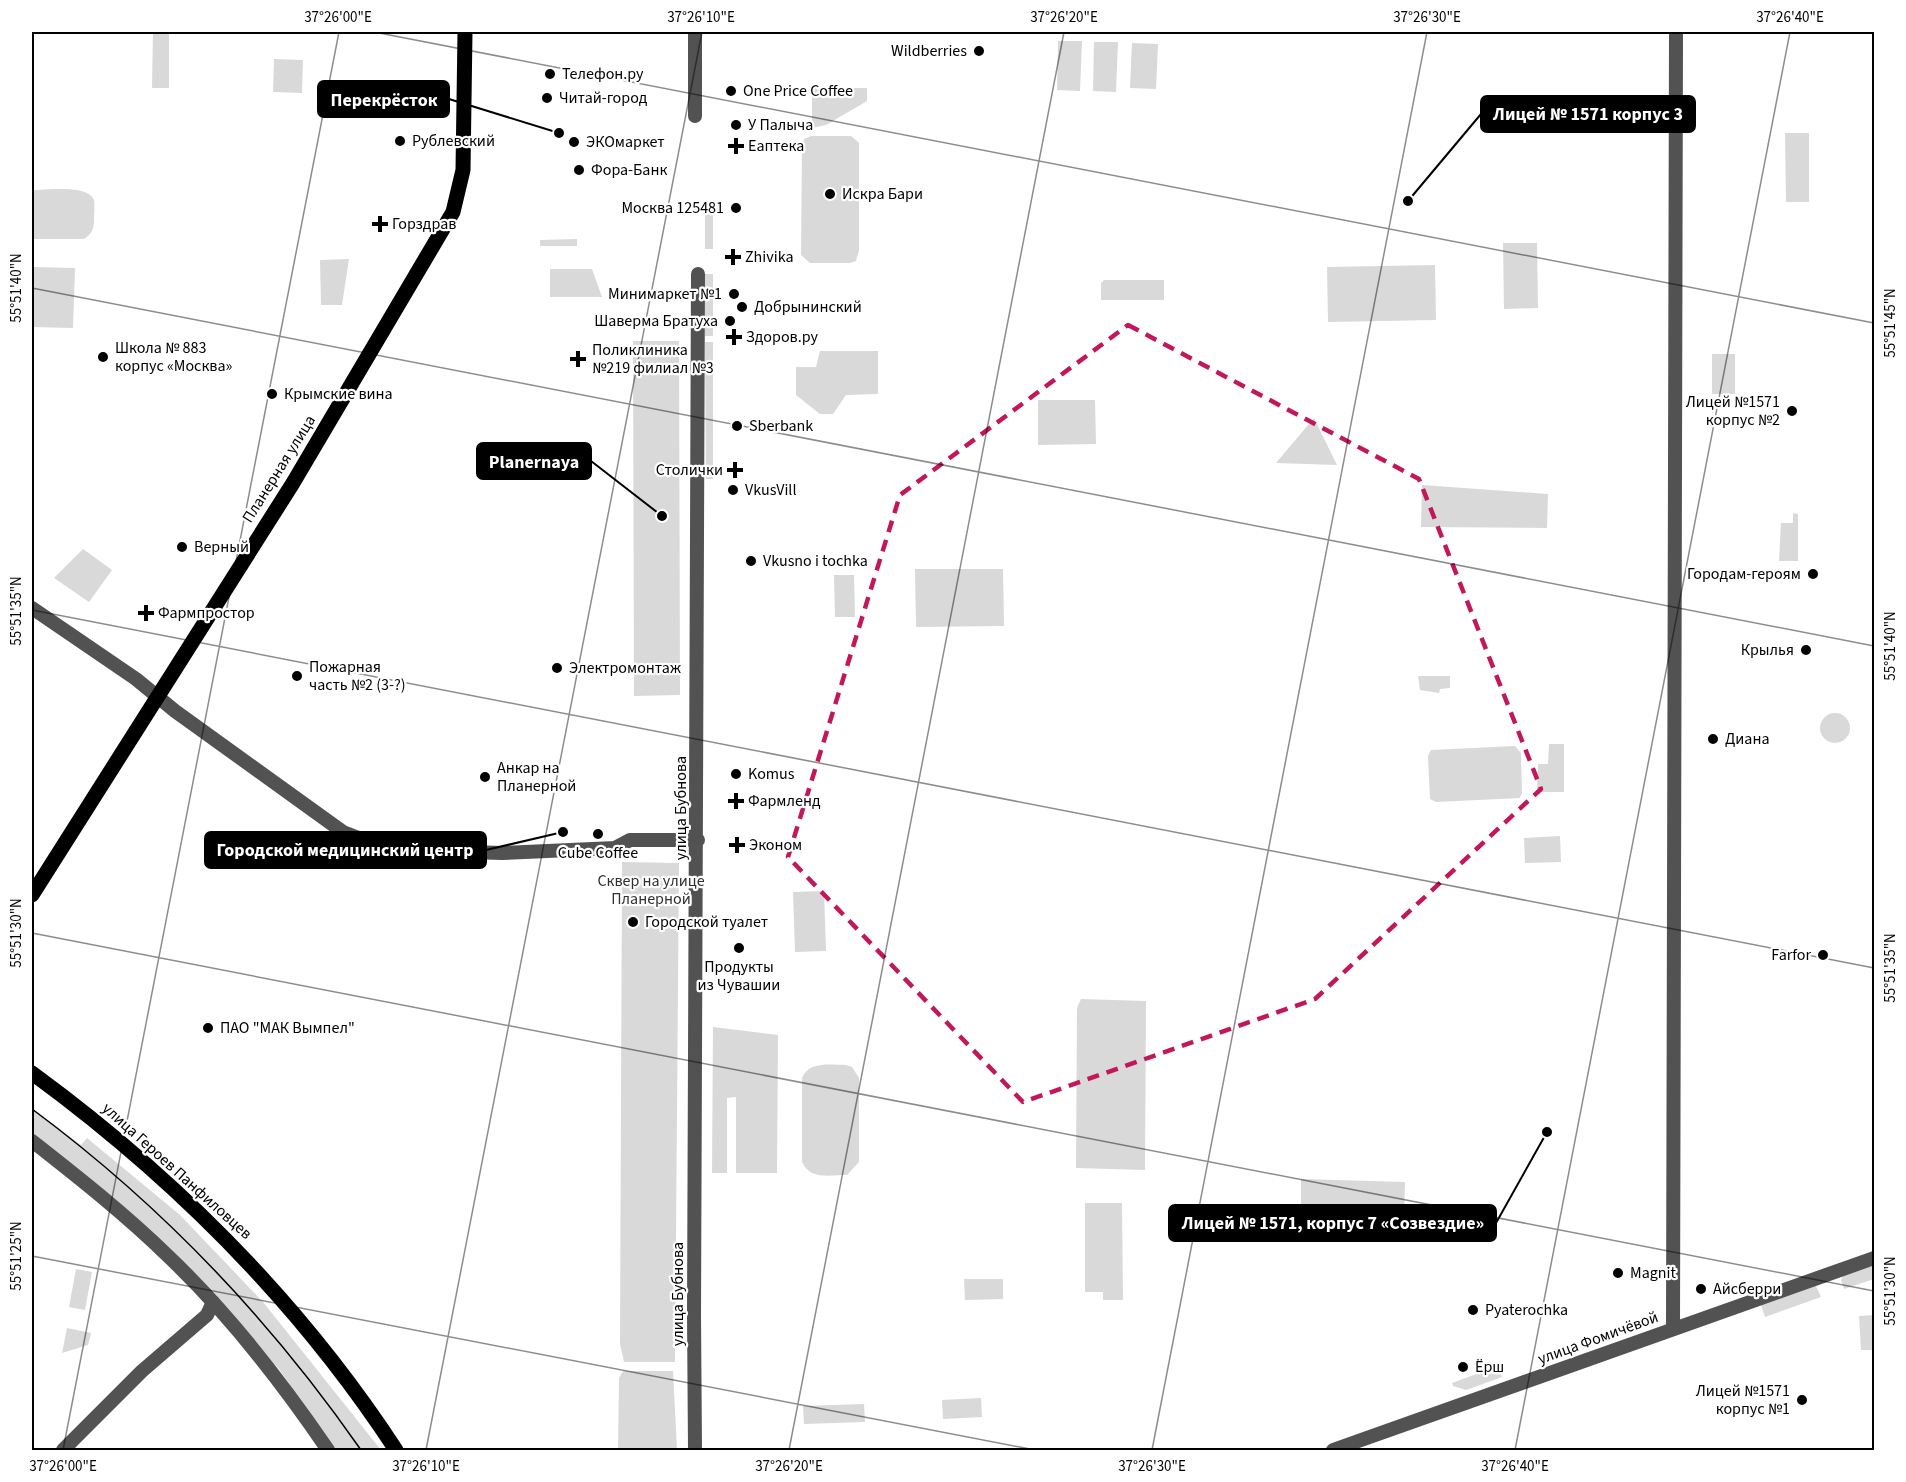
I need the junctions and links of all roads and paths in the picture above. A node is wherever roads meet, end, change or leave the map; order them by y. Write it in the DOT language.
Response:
graph roads {
  1 [pos="465,32"];
  2 [pos="694,32"];
  3 [pos="1676,32"];
  4 [pos="695,116"];
  5 [pos="698,274"];
  6 [pos="32,608"];
  7 [pos="158,697"];
  8 [pos="698,840"];
  9 [pos="32,895"];
  10 [pos="32,1073"];
  11 [pos="32,1140"];
  12 [pos="1875,1258"];
  13 [pos="213,1302"];
  14 [pos="1673,1329"];
  15 [pos="63,1450"];
  16 [pos="328,1450"];
  17 [pos="396,1450"];
  18 [pos="695,1450"];
  19 [pos="1333,1450"];
  1 -- 7 [label="main road, Планерная улица"];
  2 -- 4 [label="street"];
  3 -- 14 [label="street"];
  5 -- 8 [label="street, улица Бубнова"];
  6 -- 7 [label="street"];
  7 -- 8 [label="street"];
  7 -- 9 [label="main road, Планерная улица"];
  8 -- 18 [label="street, улица Бубнова"];
  10 -- 17 [label="main road, улица Героев Панфиловцев"];
  11 -- 13 [label="street"];
  12 -- 14 [label="street, улица Фомичёвой"];
  13 -- 15 [label="street"];
  13 -- 16 [label="street"];
  14 -- 19 [label="street, улица Фомичёвой"];
}
